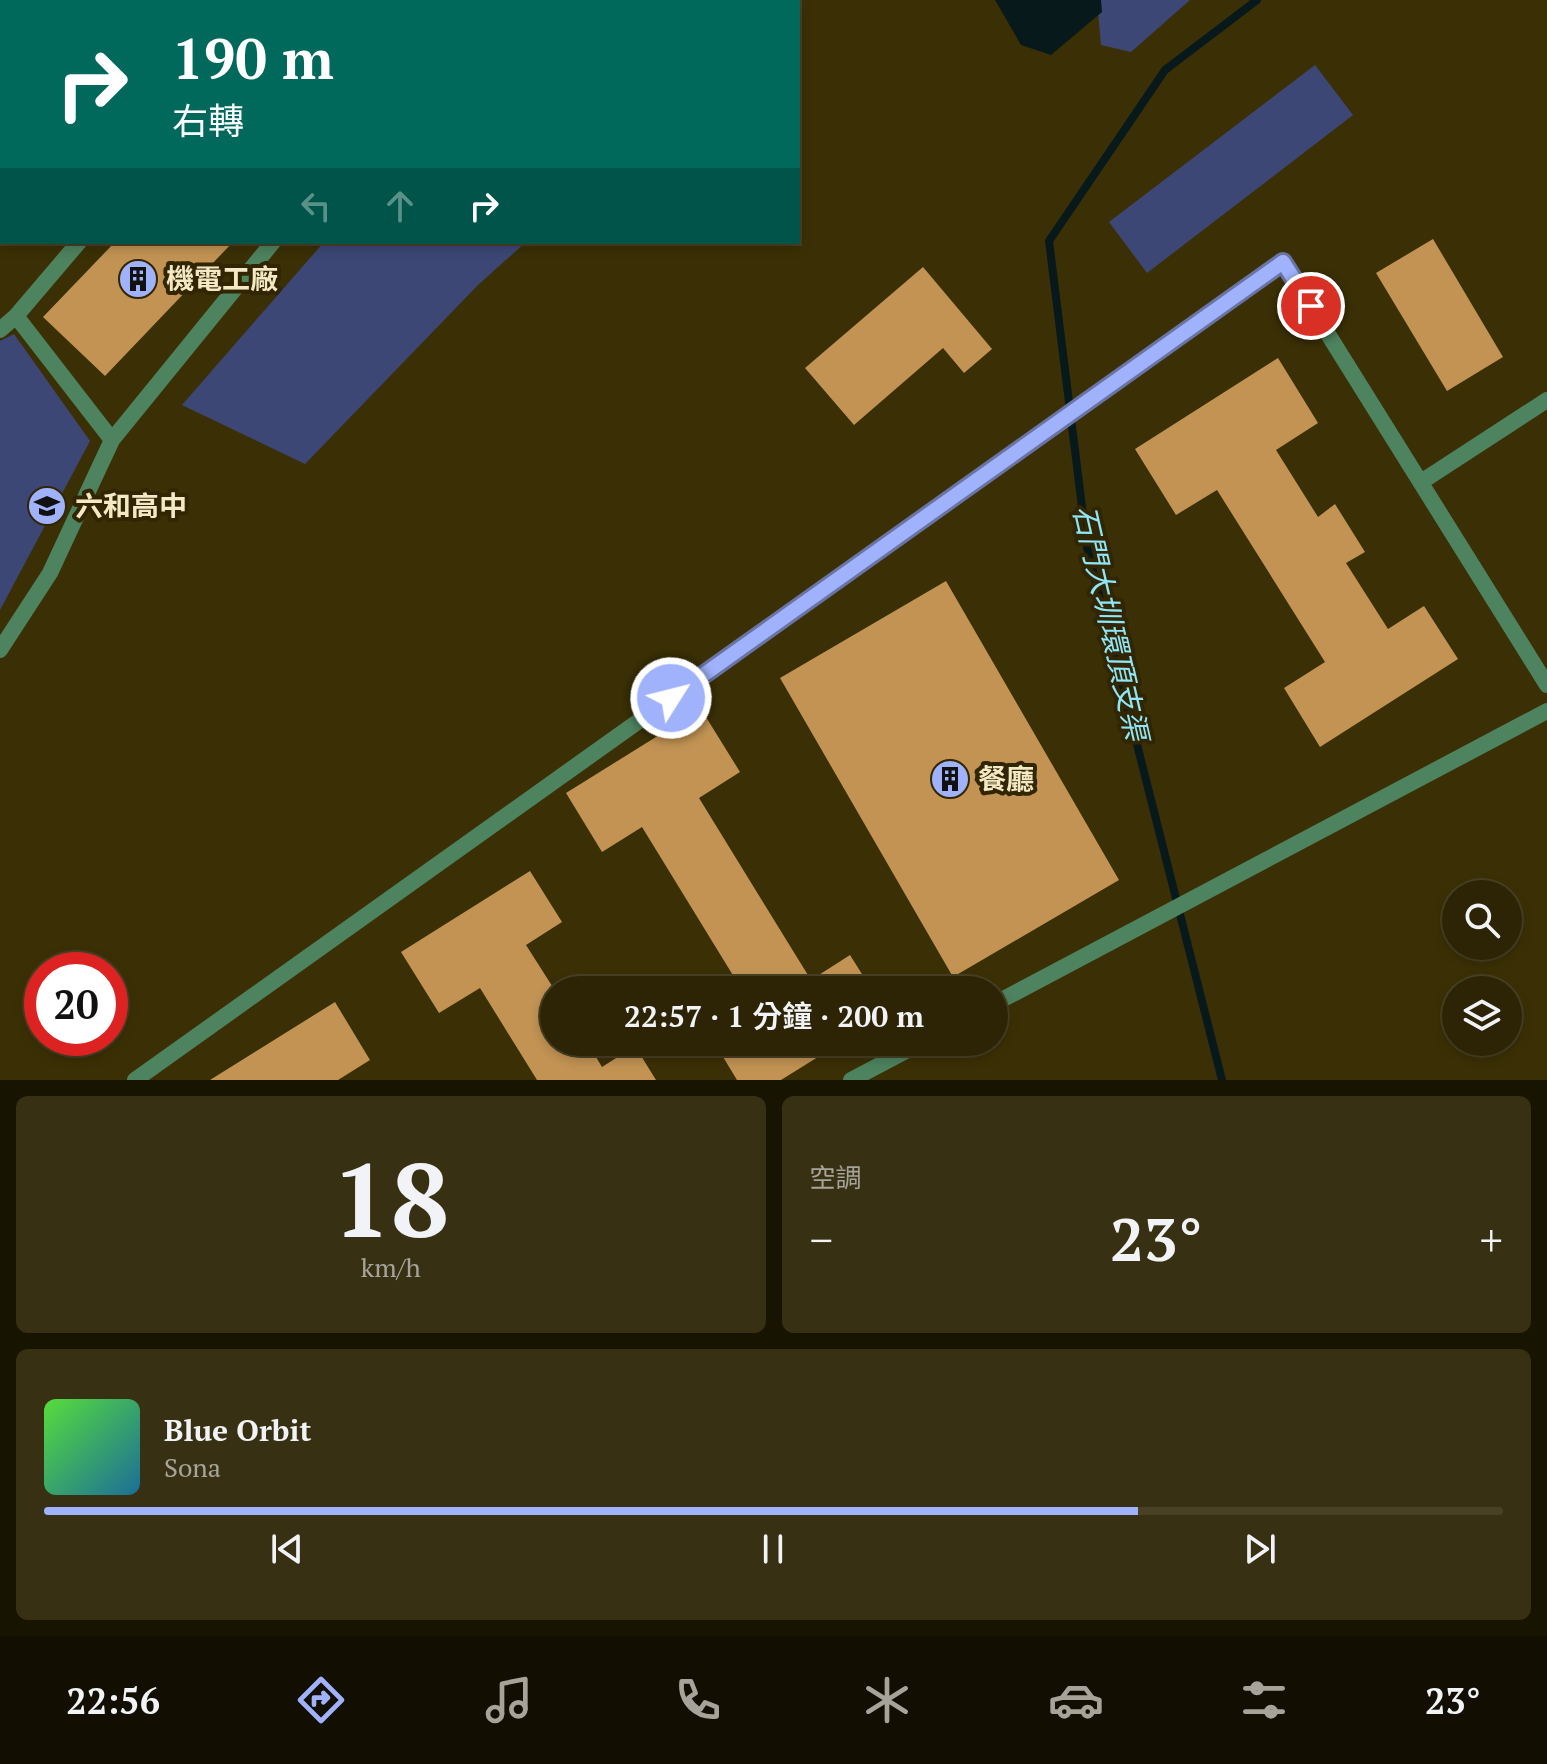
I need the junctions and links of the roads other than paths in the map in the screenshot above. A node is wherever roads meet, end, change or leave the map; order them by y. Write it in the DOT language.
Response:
graph roads {
  1 [pos="77,244"];
  2 [pos="271,244"];
  3 [pos="16,316"];
  4 [pos="0,330"];
  5 [pos="1547,400"];
  6 [pos="112,440"];
  7 [pos="1421,482"];
  8 [pos="0,650"];
  9 [pos="1547,685"];
  10 [pos="1547,711"];
  11 [pos="1008,997"];
  12 [pos="896,1056"];
  13 [pos="135,1080"];
  14 [pos="851,1080"];
  1 -- 3 [label="lane"];
  2 -- 6 [label="lane"];
  3 -- 4 [label="lane"];
  3 -- 6 [label="lane"];
  5 -- 7 [label="lane"];
  6 -- 8 [label="lane"];
  7 -- 9 [label="lane"];
  7 -- 13 [label="lane"];
  10 -- 11 [label="lane"];
  12 -- 14 [label="lane"];
}
